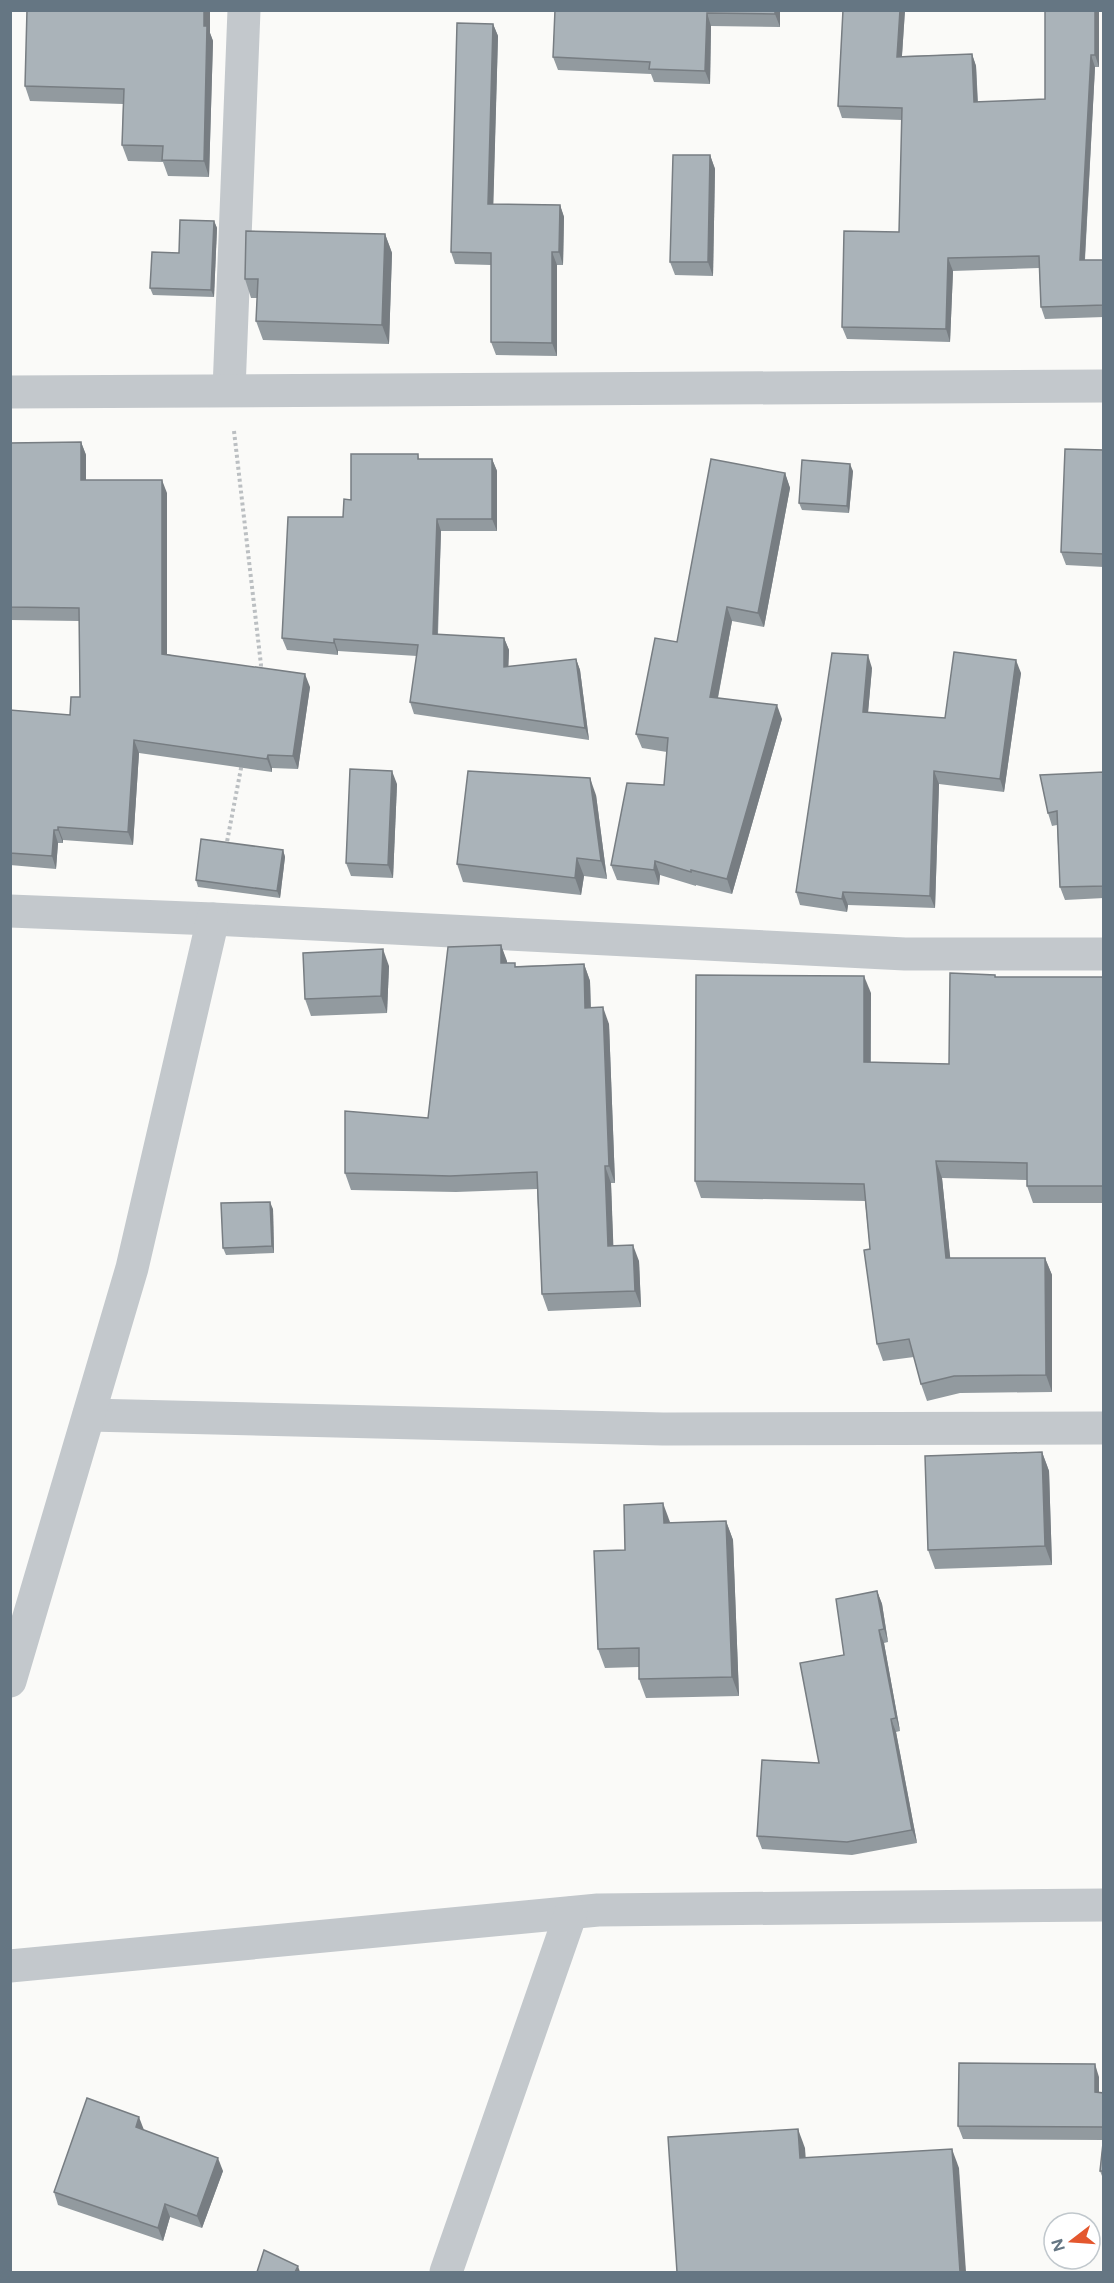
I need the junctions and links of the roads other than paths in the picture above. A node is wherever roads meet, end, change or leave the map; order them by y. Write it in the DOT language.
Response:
graph roads {
  1 [pos="244,10"];
  2 [pos="1104,387"];
  3 [pos="229,390"];
  4 [pos="10,392"];
  5 [pos="10,910"];
  6 [pos="213,919"];
  7 [pos="1104,954"];
  8 [pos="89,1415"];
  9 [pos="1104,1428"];
  10 [pos="10,1681"];
  11 [pos="1104,1905"];
  12 [pos="571,1913"];
  13 [pos="10,1966"];
  14 [pos="446,2272"];
  1 -- 3 [label="street"];
  2 -- 3 [label="street"];
  3 -- 4 [label="street"];
  5 -- 6 [label="street"];
  6 -- 7 [label="street"];
  6 -- 8 [label="street"];
  8 -- 9 [label="street"];
  8 -- 10 [label="street"];
  11 -- 12 [label="street"];
  12 -- 13 [label="street"];
  12 -- 14 [label="street"];
}
